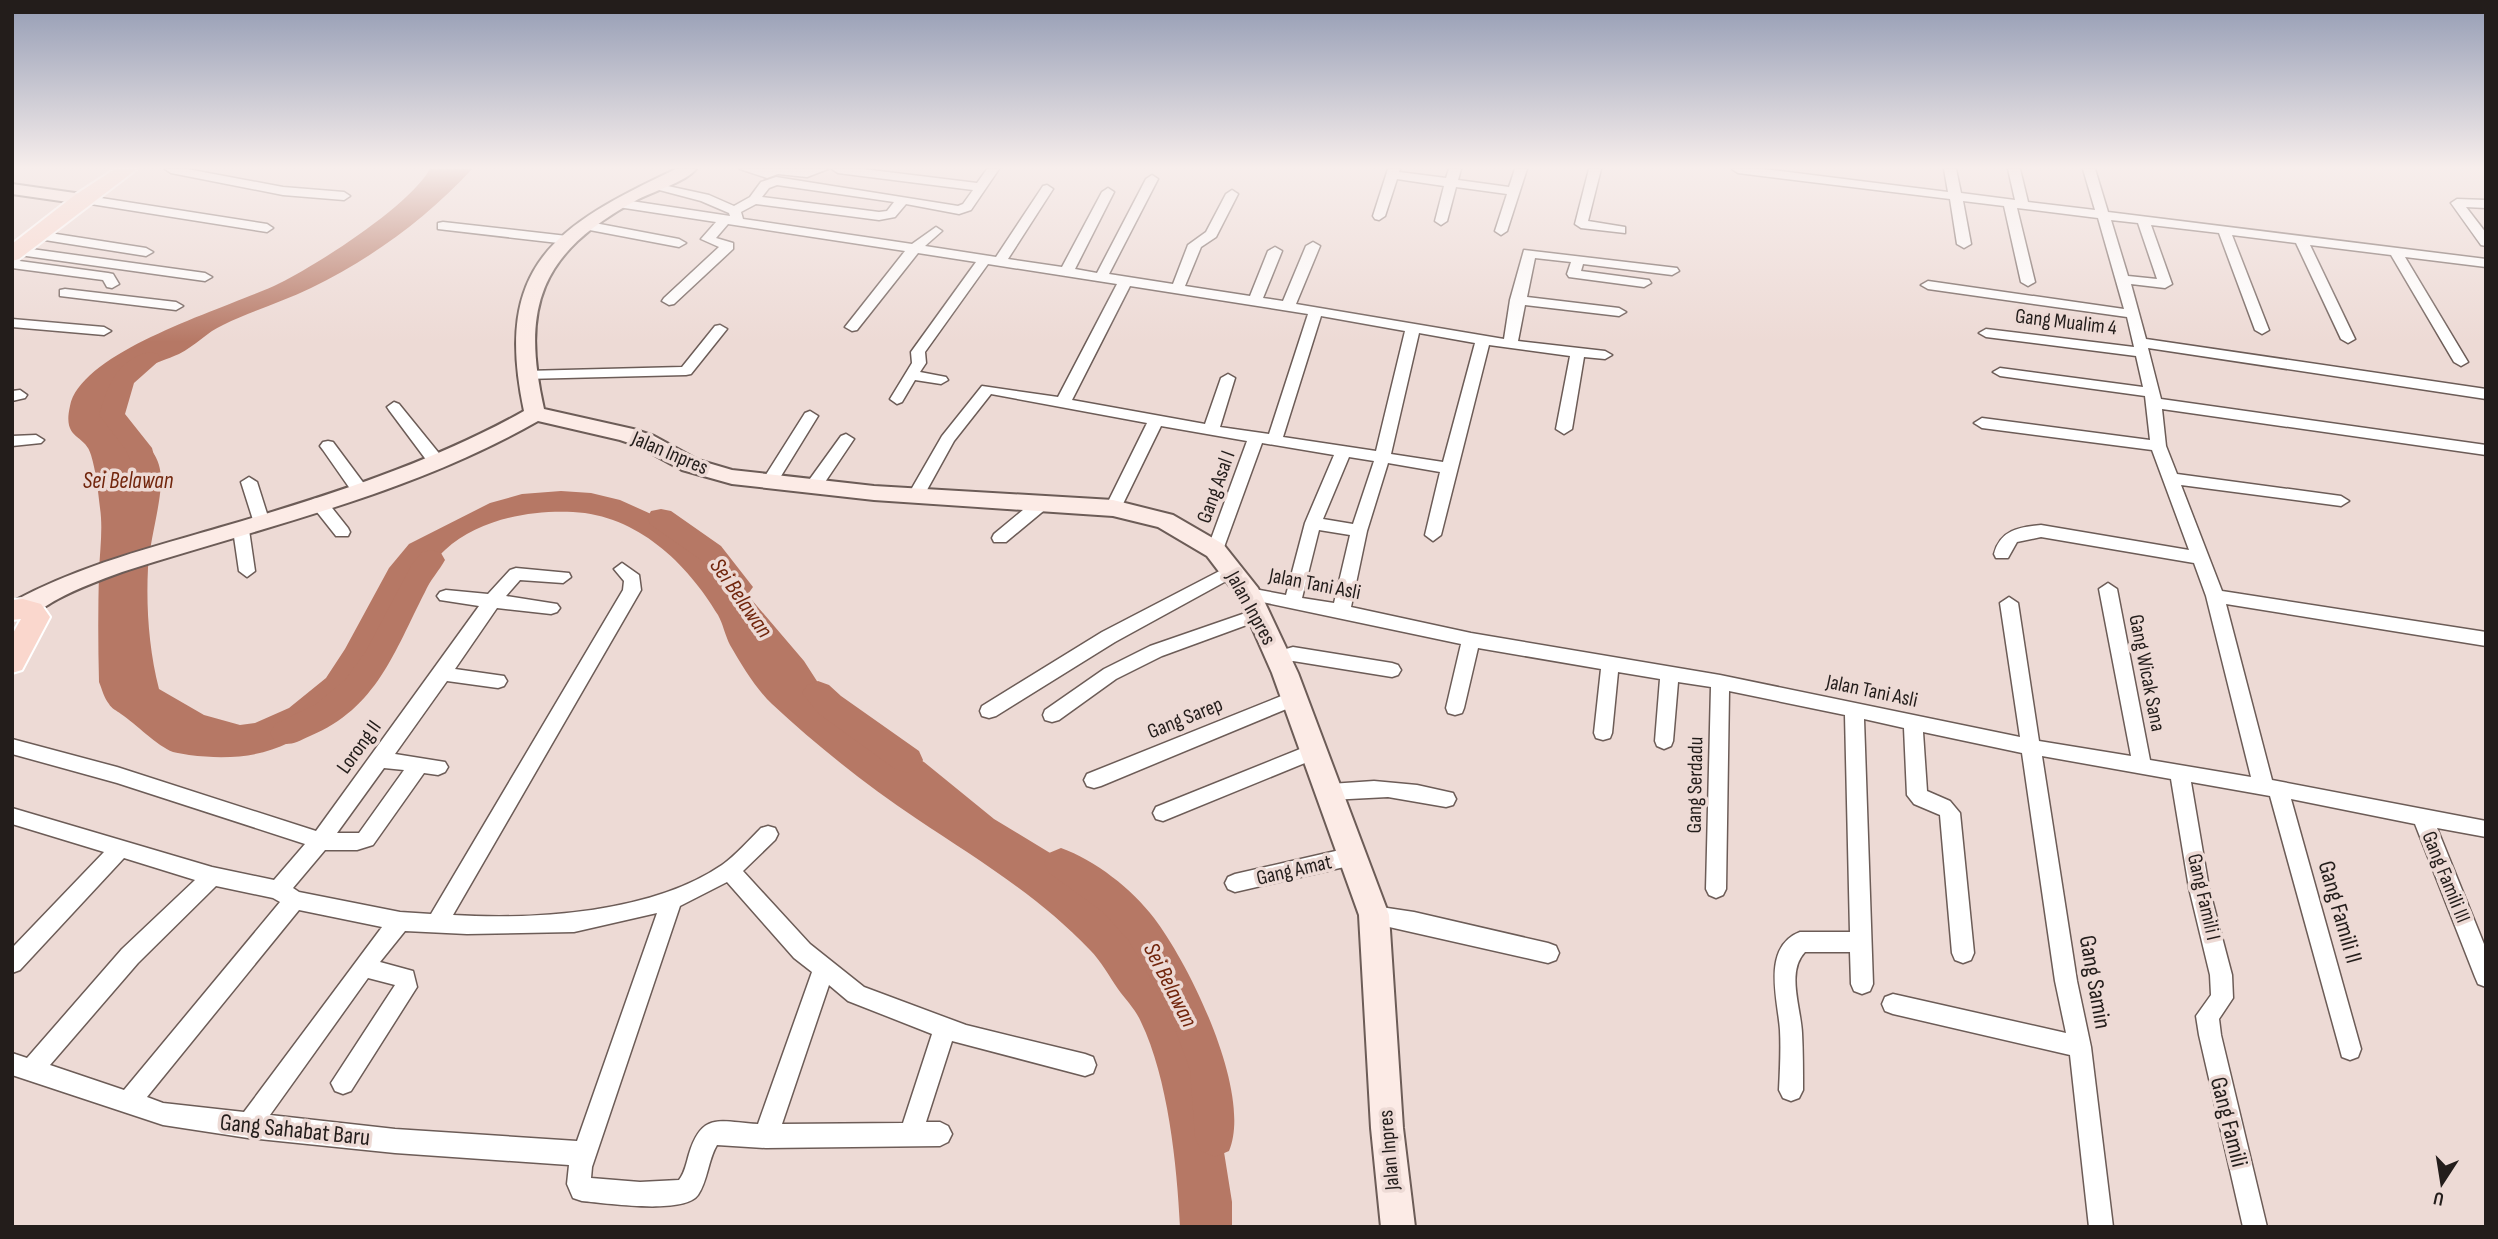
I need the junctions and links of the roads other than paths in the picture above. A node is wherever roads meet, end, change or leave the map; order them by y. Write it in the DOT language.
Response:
graph roads {
  1 [pos="47,227"];
  2 [pos="259,227"];
  3 [pos="450,227"];
  4 [pos="582,227"];
  5 [pos="594,227"];
  6 [pos="722,227"];
  7 [pos="784,227"];
  8 [pos="1023,227"];
  9 [pos="1090,227"];
  10 [pos="1127,227"];
  11 [pos="1216,227"];
  12 [pos="1503,227"];
  13 [pos="1599,227"];
  14 [pos="1961,227"];
  15 [pos="2019,227"];
  16 [pos="2107,227"];
  17 [pos="2145,227"];
  18 [pos="2198,227"];
  19 [pos="267,228"];
  20 [pos="1620,230"];
  21 [pos="2224,230"];
  22 [pos="936,231"];
  23 [pos="1502,231"];
  24 [pos="37,235"];
  25 [pos="1530,236"];
  26 [pos="567,240"];
  27 [pos="2302,241"];
  28 [pos="679,243"];
  29 [pos="1964,244"];
  30 [pos="1313,246"];
  31 [pos="914,249"];
  32 [pos="1275,251"];
  33 [pos="146,252"];
  34 [pos="2396,252"];
  35 [pos="1529,253"];
  36 [pos="14,256"];
  37 [pos="1578,259"];
  38 [pos="985,260"];
  39 [pos="1000,262"];
  40 [pos="2486,263"];
  41 [pos="1672,271"];
  42 [pos="1066,273"];
  43 [pos="205,277"];
  44 [pos="1101,277"];
  45 [pos="2122,279"];
  46 [pos="1125,282"];
  47 [pos="2028,282"];
  48 [pos="1644,283"];
  49 [pos="1928,285"];
  50 [pos="1177,290"];
  51 [pos="65,293"];
  52 [pos="83,295"];
  53 [pos="1517,300"];
  54 [pos="669,301"];
  55 [pos="1255,301"];
  56 [pos="176,306"];
  57 [pos="1288,307"];
  58 [pos="1619,312"];
  59 [pos="1315,313"];
  60 [pos="2133,314"];
  61 [pos="12,323"];
  62 [pos="852,327"];
  63 [pos="1413,327"];
  64 [pos="720,329"];
  65 [pos="2262,330"];
  66 [pos="104,331"];
  67 [pos="1986,333"];
  68 [pos="1483,339"];
  69 [pos="2348,339"];
  70 [pos="1510,343"];
  71 [pos="2140,347"];
  72 [pos="1578,352"];
  73 [pos="1605,355"];
  74 [pos="2460,362"];
  75 [pos="2000,373"];
  76 [pos="525,375"];
  77 [pos="911,375"];
  78 [pos="1228,378"];
  79 [pos="941,380"];
  80 [pos="2486,394"];
  81 [pos="2152,398"];
  82 [pos="897,399"];
  83 [pos="1063,403"];
  84 [pos="394,407"];
  85 [pos="536,415"];
  86 [pos="810,416"];
  87 [pos="1156,420"];
  88 [pos="1982,423"];
  89 [pos="1564,429"];
  90 [pos="1211,430"];
  91 [pos="1256,438"];
  92 [pos="846,439"];
  93 [pos="1275,439"];
  94 [pos="36,440"];
  95 [pos="12,441"];
  96 [pos="328,446"];
  97 [pos="2158,446"];
  98 [pos="1344,450"];
  99 [pos="2486,450"];
  100 [pos="1383,456"];
  101 [pos="436,461"];
  102 [pos="1449,468"];
  103 [pos="2172,479"];
  104 [pos="770,481"];
  105 [pos="249,482"];
  106 [pos="813,487"];
  107 [pos="359,489"];
  108 [pos="916,495"];
  109 [pos="2341,502"];
  110 [pos="319,503"];
  111 [pos="1041,503"];
  112 [pos="1113,508"];
  113 [pos="262,523"];
  114 [pos="1313,523"];
  115 [pos="241,530"];
  116 [pos="1359,531"];
  117 [pos="342,532"];
  118 [pos="1433,535"];
  119 [pos="1000,538"];
  120 [pos="1215,550"];
  121 [pos="2002,554"];
  122 [pos="2201,558"];
  123 [pos="622,569"];
  124 [pos="247,571"];
  125 [pos="563,578"];
  126 [pos="2108,589"];
  127 [pos="1246,593"];
  128 [pos="446,596"];
  129 [pos="2215,596"];
  130 [pos="492,601"];
  131 [pos="1293,601"];
  132 [pos="2009,603"];
  133 [pos="551,608"];
  134 [pos="18,609"];
  135 [pos="1341,611"];
  136 [pos="2486,639"];
  137 [pos="1471,640"];
  138 [pos="1278,658"];
  139 [pos="12,662"];
  140 [pos="1610,665"];
  141 [pos="1392,670"];
  142 [pos="442,674"];
  143 [pos="1669,674"];
  144 [pos="498,681"];
  145 [pos="1720,682"];
  146 [pos="1294,698"];
  147 [pos="1455,708"];
  148 [pos="1854,710"];
  149 [pos="989,712"];
  150 [pos="1052,715"];
  151 [pos="1913,723"];
  152 [pos="1603,733"];
  153 [pos="1664,741"];
  154 [pos="12,746"];
  155 [pos="2031,747"];
  156 [pos="1315,751"];
  157 [pos="378,759"];
  158 [pos="2142,766"];
  159 [pos="2180,774"];
  160 [pos="1094,780"];
  161 [pos="2271,788"];
  162 [pos="1330,792"];
  163 [pos="1446,799"];
  164 [pos="1163,813"];
  165 [pos="12,816"];
  166 [pos="2422,816"];
  167 [pos="2486,829"];
  168 [pos="768,834"];
  169 [pos="320,841"];
  170 [pos="120,849"];
  171 [pos="1353,856"];
  172 [pos="730,871"];
  173 [pos="212,876"];
  174 [pos="1235,883"];
  175 [pos="1716,889"];
  176 [pos="286,895"];
  177 [pos="673,900"];
  178 [pos="1374,915"];
  179 [pos="400,921"];
  180 [pos="438,921"];
  181 [pos="1860,943"];
  182 [pos="1548,953"];
  183 [pos="1963,953"];
  184 [pos="12,963"];
  185 [pos="363,967"];
  186 [pos="823,970"];
  187 [pos="2486,977"];
  188 [pos="1862,984"];
  189 [pos="1893,1004"];
  190 [pos="2207,1016"];
  191 [pos="945,1028"];
  192 [pos="2080,1047"];
  193 [pos="2350,1049"];
  194 [pos="1085,1065"];
  195 [pos="21,1067"];
  196 [pos="343,1083"];
  197 [pos="1791,1090"];
  198 [pos="129,1101"];
  199 [pos="248,1126"];
  200 [pos="911,1134"];
  201 [pos="940,1134"];
  202 [pos="766,1136"];
  203 [pos="586,1152"];
  204 [pos="1398,1227"];
  205 [pos="2101,1227"];
  206 [pos="2255,1227"];
  1 -- 24 [label="main road"];
  2 -- 19 [label="street"];
  3 -- 26 [label="street"];
  4 -- 26 [label="street"];
  5 -- 28 [label="street"];
  6 -- 54 [label="street"];
  7 -- 31 [label="street"];
  8 -- 39 [label="street"];
  9 -- 42 [label="street"];
  10 -- 44 [label="street"];
  11 -- 50 [label="street"];
  12 -- 23 [label="street"];
  13 -- 20 [label="street"];
  14 -- 29 [label="street"];
  15 -- 47 [label="street"];
  16 -- 45 [label="street, Gang Famili II"];
  17 -- 45 [label="street"];
  18 -- 21 [label="street"];
  21 -- 27 [label="street"];
  21 -- 65 [label="street"];
  22 -- 31 [label="street"];
  24 -- 33 [label="street"];
  24 -- 36 [label="main road"];
  25 -- 35 [label="street"];
  26 -- 76 [label="street"];
  27 -- 34 [label="street"];
  27 -- 69 [label="street"];
  30 -- 57 [label="street"];
  31 -- 38 [label="street"];
  31 -- 62 [label="street"];
  32 -- 55 [label="street"];
  34 -- 40 [label="street"];
  34 -- 74 [label="street"];
  35 -- 37 [label="street"];
  35 -- 53 [label="street"];
  36 -- 43 [label="street"];
  36 -- 52 [label="street"];
  37 -- 41 [label="street"];
  37 -- 48 [label="street"];
  38 -- 39 [label="street"];
  38 -- 77 [label="street"];
  39 -- 42 [label="street"];
  42 -- 44 [label="street"];
  44 -- 46 [label="street"];
  45 -- 60 [label="street, Gang Famili II"];
  46 -- 50 [label="street"];
  46 -- 83 [label="street"];
  49 -- 60 [label="street"];
  50 -- 55 [label="street"];
  51 -- 52 [label="street"];
  52 -- 56 [label="street"];
  53 -- 58 [label="street"];
  53 -- 70 [label="street"];
  55 -- 57 [label="street"];
  57 -- 59 [label="street"];
  59 -- 63 [label="street"];
  59 -- 93 [label="street"];
  60 -- 71 [label="street, Gang Famili II"];
  61 -- 66 [label="street"];
  63 -- 68 [label="street"];
  63 -- 100 [label="street"];
  64 -- 76 [label="street"];
  67 -- 71 [label="street, Gang Mualim 4"];
  68 -- 70 [label="street"];
  68 -- 102 [label="street"];
  70 -- 72 [label="street"];
  71 -- 80 [label="street, Gang Mualim 4"];
  71 -- 81 [label="street, Gang Famili II"];
  72 -- 73 [label="street"];
  72 -- 89 [label="street"];
  75 -- 81 [label="street"];
  76 -- 85 [label="street"];
  77 -- 79 [label="street"];
  77 -- 82 [label="street"];
  78 -- 90 [label="street"];
  81 -- 97 [label="street, Gang Famili II"];
  81 -- 99 [label="street"];
  83 -- 87 [label="street"];
  83 -- 108 [label="street"];
  84 -- 101 [label="street"];
  85 -- 101 [label="street"];
  85 -- 104 [label="street, Jalan Inpres"];
  86 -- 104 [label="street"];
  87 -- 90 [label="street"];
  87 -- 112 [label="street"];
  88 -- 97 [label="street"];
  90 -- 91 [label="street"];
  91 -- 93 [label="street"];
  91 -- 120 [label="street, Gang Asal I"];
  92 -- 106 [label="street"];
  93 -- 98 [label="street"];
  94 -- 95 [label="street"];
  96 -- 107 [label="street"];
  97 -- 103 [label="street, Gang Famili II"];
  98 -- 100 [label="street"];
  98 -- 114 [label="street"];
  100 -- 102 [label="street"];
  100 -- 116 [label="street"];
  101 -- 107 [label="street"];
  102 -- 118 [label="street"];
  103 -- 109 [label="street"];
  103 -- 122 [label="street, Gang Famili II"];
  104 -- 106 [label="street, Jalan Inpres"];
  105 -- 113 [label="street"];
  106 -- 108 [label="street, Jalan Inpres"];
  107 -- 110 [label="street"];
  108 -- 111 [label="street, Jalan Inpres"];
  110 -- 113 [label="street"];
  110 -- 117 [label="street"];
  111 -- 112 [label="street, Jalan Inpres"];
  111 -- 119 [label="street"];
  112 -- 120 [label="street, Jalan Inpres"];
  113 -- 115 [label="street"];
  114 -- 116 [label="street"];
  114 -- 131 [label="street"];
  115 -- 124 [label="street"];
  115 -- 134 [label="street"];
  116 -- 135 [label="street"];
  120 -- 127 [label="street, Jalan Inpres"];
  121 -- 122 [label="street"];
  122 -- 129 [label="street, Gang Famili II"];
  123 -- 180 [label="street"];
  125 -- 130 [label="street, Lorong II"];
  126 -- 158 [label="street, Gang Wicak Sana"];
  127 -- 131 [label="street, Jalan Tani Asli"];
  127 -- 138 [label="street, Jalan Inpres"];
  127 -- 149 [label="street"];
  127 -- 150 [label="street"];
  128 -- 130 [label="street"];
  129 -- 136 [label="street"];
  129 -- 161 [label="street, Gang Famili II"];
  130 -- 133 [label="street"];
  130 -- 142 [label="street, Lorong II"];
  131 -- 135 [label="street, Jalan Tani Asli"];
  132 -- 155 [label="street, Gang Samin"];
  134 -- 139 [label="main road"];
  135 -- 137 [label="street, Jalan Tani Asli"];
  137 -- 140 [label="street, Jalan Tani Asli"];
  137 -- 147 [label="street"];
  138 -- 141 [label="street"];
  138 -- 146 [label="street, Jalan Inpres"];
  140 -- 143 [label="street, Jalan Tani Asli"];
  140 -- 152 [label="street"];
  142 -- 144 [label="street"];
  142 -- 157 [label="street, Lorong II"];
  143 -- 145 [label="street, Jalan Tani Asli"];
  143 -- 153 [label="street"];
  145 -- 148 [label="street, Jalan Tani Asli"];
  145 -- 175 [label="street, Gang Serdadu"];
  146 -- 156 [label="street, Jalan Inpres"];
  146 -- 160 [label="street, Gang Sarep"];
  148 -- 151 [label="street, Jalan Tani Asli"];
  148 -- 181 [label="street"];
  151 -- 155 [label="street, Jalan Tani Asli"];
  151 -- 183 [label="street"];
  154 -- 169 [label="street"];
  155 -- 158 [label="street, Jalan Tani Asli"];
  155 -- 192 [label="street, Gang Samin"];
  156 -- 162 [label="street, Jalan Inpres"];
  156 -- 164 [label="street"];
  157 -- 169 [label="street, Lorong II"];
  157 -- 169 [label="street"];
  158 -- 159 [label="street, Jalan Tani Asli"];
  159 -- 161 [label="street, Jalan Tani Asli"];
  159 -- 190 [label="street, Gang Famili I"];
  161 -- 166 [label="street, Jalan Tani Asli"];
  161 -- 193 [label="street, Gang Famili II"];
  162 -- 163 [label="street"];
  162 -- 171 [label="street, Jalan Inpres"];
  165 -- 170 [label="street"];
  166 -- 167 [label="street, Jalan Tani Asli"];
  166 -- 187 [label="street, Gang Famili III"];
  168 -- 172 [label="street"];
  169 -- 176 [label="street, Lorong II"];
  170 -- 173 [label="street"];
  170 -- 184 [label="street"];
  171 -- 174 [label="street, Gang Amat"];
  171 -- 178 [label="street, Jalan Inpres"];
  172 -- 177 [label="street"];
  172 -- 186 [label="street"];
  173 -- 176 [label="street"];
  173 -- 195 [label="street"];
  176 -- 179 [label="street"];
  176 -- 198 [label="street, Lorong II"];
  177 -- 180 [label="street"];
  177 -- 203 [label="street"];
  178 -- 182 [label="street"];
  178 -- 204 [label="street, Jalan Inpres"];
  179 -- 180 [label="street"];
  179 -- 185 [label="street"];
  181 -- 188 [label="street"];
  181 -- 197 [label="street"];
  185 -- 196 [label="street"];
  185 -- 199 [label="street"];
  186 -- 191 [label="street"];
  186 -- 202 [label="street"];
  189 -- 192 [label="street"];
  190 -- 206 [label="street, Gang Famili"];
  191 -- 194 [label="street"];
  191 -- 200 [label="street"];
  192 -- 205 [label="street, Gang Samin"];
  195 -- 198 [label="street, Gang Sahabat Baru"];
  198 -- 199 [label="street, Gang Sahabat Baru"];
  199 -- 203 [label="street, Gang Sahabat Baru"];
  200 -- 201 [label="street"];
  200 -- 202 [label="street"];
  202 -- 203 [label="street"];
}
